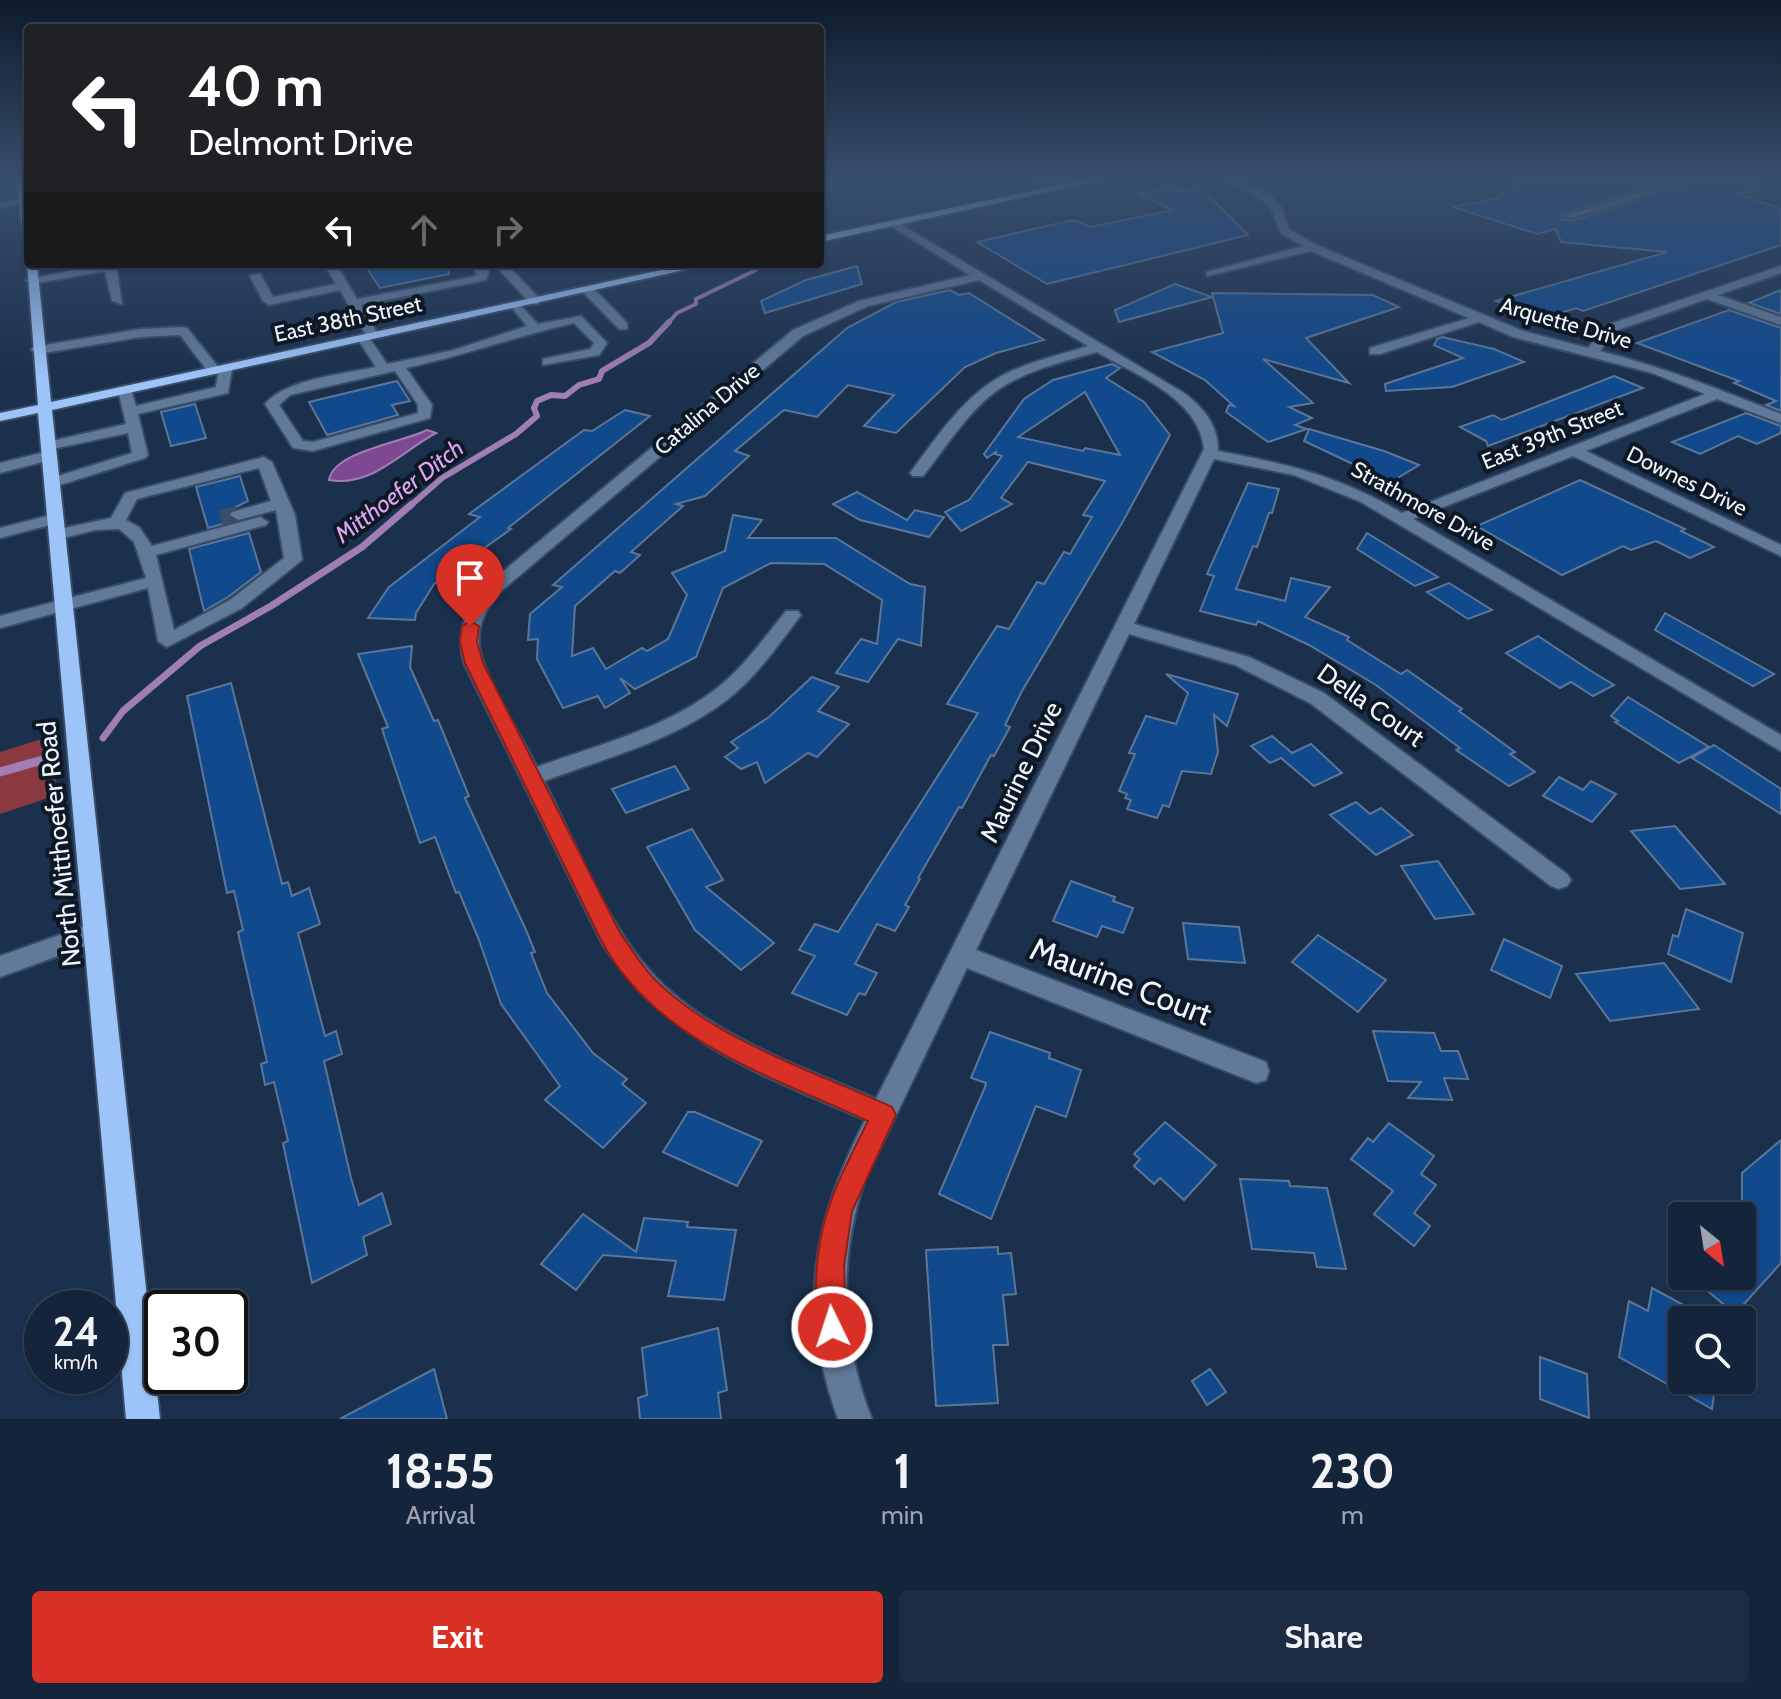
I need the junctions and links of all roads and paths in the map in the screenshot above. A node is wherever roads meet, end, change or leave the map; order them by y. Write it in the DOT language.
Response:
graph roads {
  1 [pos="932,246"];
  2 [pos="1312,247"];
  3 [pos="76,268"];
  4 [pos="111,268"];
  5 [pos="333,268"];
  6 [pos="480,268"];
  7 [pos="504,268"];
  8 [pos="687,268"];
  9 [pos="1781,269"];
  10 [pos="31,272"];
  11 [pos="1211,274"];
  12 [pos="256,276"];
  13 [pos="981,276"];
  14 [pos="344,286"];
  15 [pos="588,290"];
  16 [pos="1707,295"];
  17 [pos="118,301"];
  18 [pos="535,301"];
  19 [pos="353,303"];
  20 [pos="516,305"];
  21 [pos="1480,318"];
  22 [pos="1781,321"];
  23 [pos="623,326"];
  24 [pos="535,328"];
  25 [pos="368,337"];
  26 [pos="1099,347"];
  27 [pos="38,350"];
  28 [pos="1375,351"];
  29 [pos="1592,353"];
  30 [pos="548,362"];
  31 [pos="391,368"];
  32 [pos="220,370"];
  33 [pos="125,390"];
  34 [pos="1719,393"];
  35 [pos="44,408"];
  36 [pos="0,417"];
  37 [pos="1781,419"];
  38 [pos="132,420"];
  39 [pos="1573,450"];
  40 [pos="48,451"];
  41 [pos="1210,454"];
  42 [pos="0,468"];
  43 [pos="918,473"];
  44 [pos="51,483"];
  45 [pos="283,510"];
  46 [pos="1400,519"];
  47 [pos="117,522"];
  48 [pos="56,527"];
  49 [pos="0,533"];
  50 [pos="144,545"];
  51 [pos="1781,551"];
  52 [pos="155,581"];
  53 [pos="63,605"];
  54 [pos="792,615"];
  55 [pos="0,622"];
  56 [pos="1124,627"];
  57 [pos="1781,744"];
  58 [pos="532,777"];
  59 [pos="1559,880"];
  60 [pos="96,932"];
  61 [pos="961,955"];
  62 [pos="0,967"];
  63 [pos="1256,1071"];
  64 [pos="883,1115"];
  65 [pos="143,1419"];
  66 [pos="855,1419"];
  1 -- 13 [label="street"];
  2 -- 11 [label="street"];
  2 -- 21 [label="street, Arquette Drive"];
  3 -- 10 [label="street"];
  4 -- 17 [label="street"];
  5 -- 14 [label="street"];
  6 -- 19 [label="street"];
  7 -- 18 [label="street"];
  8 -- 15 [label="main road, East 38th Street"];
  9 -- 16 [label="street"];
  10 -- 27 [label="main road, North Mitthoefer Road"];
  12 -- 14 [label="street"];
  13 -- 26 [label="street"];
  13 -- 58 [label="street, Catalina Drive"];
  14 -- 19 [label="street"];
  15 -- 18 [label="main road, East 38th Street"];
  15 -- 23 [label="street"];
  16 -- 22 [label="street"];
  16 -- 29 [label="street"];
  18 -- 20 [label="main road, East 38th Street"];
  19 -- 25 [label="street"];
  20 -- 24 [label="street"];
  20 -- 25 [label="main road, East 38th Street"];
  21 -- 28 [label="street"];
  21 -- 29 [label="street, Arquette Drive"];
  24 -- 30 [label="street"];
  24 -- 31 [label="street"];
  25 -- 31 [label="street"];
  25 -- 32 [label="main road, East 38th Street"];
  26 -- 41 [label="street"];
  26 -- 43 [label="street"];
  27 -- 32 [label="street"];
  27 -- 35 [label="main road, North Mitthoefer Road"];
  29 -- 34 [label="street, Arquette Drive"];
  31 -- 31 [label="street"];
  32 -- 33 [label="main road, East 38th Street"];
  32 -- 38 [label="street"];
  33 -- 35 [label="main road, East 38th Street"];
  33 -- 38 [label="street"];
  34 -- 37 [label="street, Arquette Drive"];
  34 -- 39 [label="street, East 39th Street"];
  35 -- 36 [label="main road, East 38th Street"];
  35 -- 40 [label="main road, North Mitthoefer Road"];
  38 -- 40 [label="street"];
  38 -- 44 [label="street"];
  39 -- 46 [label="street, East 39th Street"];
  39 -- 51 [label="street, Downes Drive"];
  40 -- 42 [label="street"];
  40 -- 44 [label="main road, North Mitthoefer Road"];
  41 -- 46 [label="street, Strathmore Drive"];
  41 -- 56 [label="street, Maurine Drive"];
  44 -- 48 [label="main road, North Mitthoefer Road"];
  45 -- 47 [label="street"];
  45 -- 50 [label="street"];
  45 -- 50 [label="street"];
  45 -- 52 [label="street"];
  46 -- 57 [label="street, Strathmore Drive"];
  47 -- 48 [label="street"];
  47 -- 50 [label="street"];
  48 -- 49 [label="street"];
  48 -- 53 [label="main road, North Mitthoefer Road"];
  50 -- 52 [label="street"];
  52 -- 53 [label="street"];
  53 -- 55 [label="street"];
  53 -- 60 [label="main road, North Mitthoefer Road"];
  54 -- 58 [label="street"];
  56 -- 59 [label="street, Della Court"];
  56 -- 61 [label="street, Maurine Drive"];
  58 -- 64 [label="street"];
  60 -- 62 [label="street"];
  60 -- 65 [label="main road, North Mitthoefer Road"];
  61 -- 63 [label="street, Maurine Court"];
  61 -- 64 [label="street, Maurine Drive"];
  64 -- 66 [label="street, Maurine Drive"];
}
